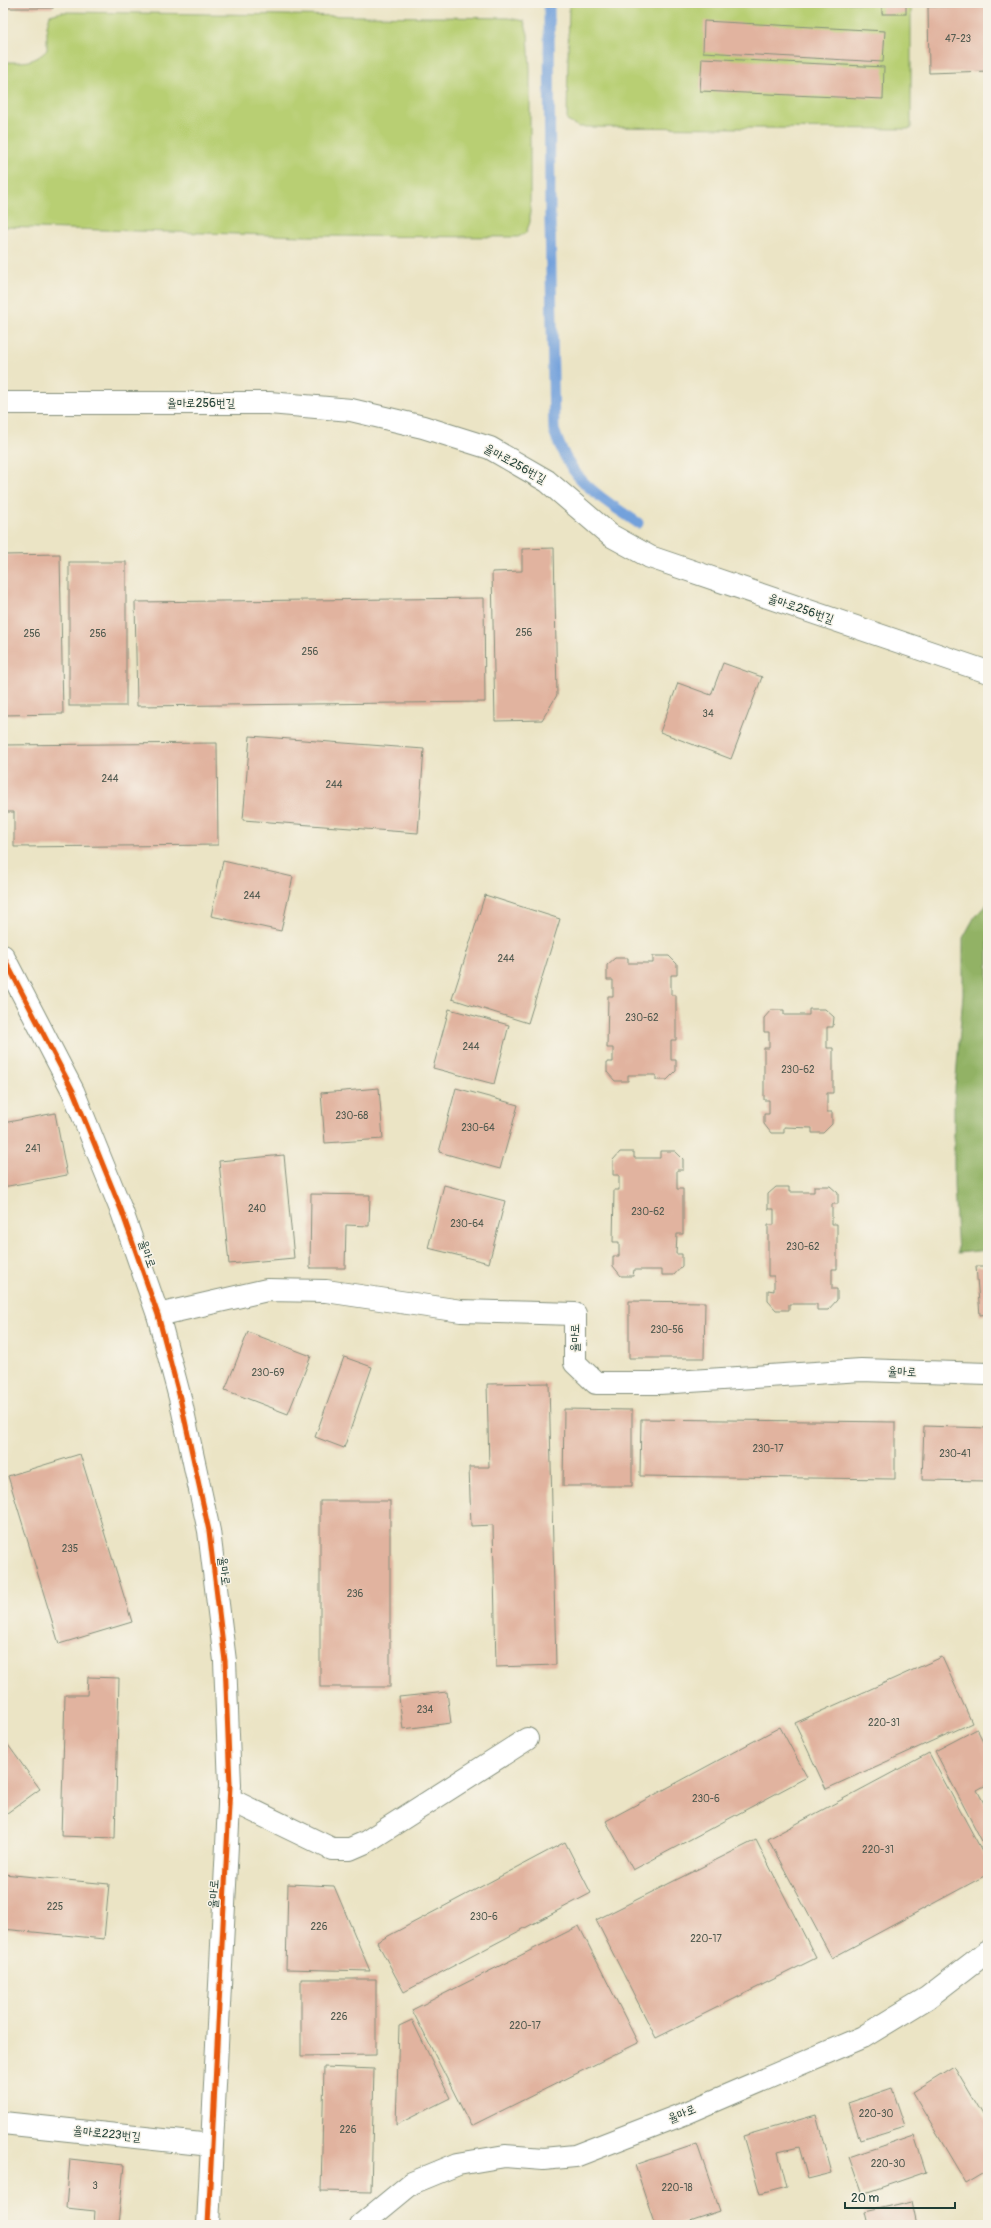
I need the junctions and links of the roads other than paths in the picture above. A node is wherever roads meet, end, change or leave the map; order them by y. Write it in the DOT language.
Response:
graph roads {
  1 [pos="3,403"];
  2 [pos="988,672"];
  3 [pos="3,956"];
  4 [pos="158,1314"];
  5 [pos="988,1374"];
  6 [pos="527,1739"];
  7 [pos="229,1799"];
  8 [pos="988,1951"];
  9 [pos="3,2123"];
  10 [pos="212,2145"];
  11 [pos="208,2225"];
  12 [pos="362,2225"];
  1 -- 2 [label="street, 율마로256번길"];
  3 -- 4 [label="street, 율마로"];
  4 -- 5 [label="street, 율마로"];
  4 -- 7 [label="street, 율마로"];
  6 -- 7 [label="street"];
  7 -- 10 [label="street, 율마로"];
  8 -- 12 [label="street, 율마로"];
  9 -- 10 [label="street, 율마로223번길"];
  10 -- 11 [label="street, 율마로"];
}
